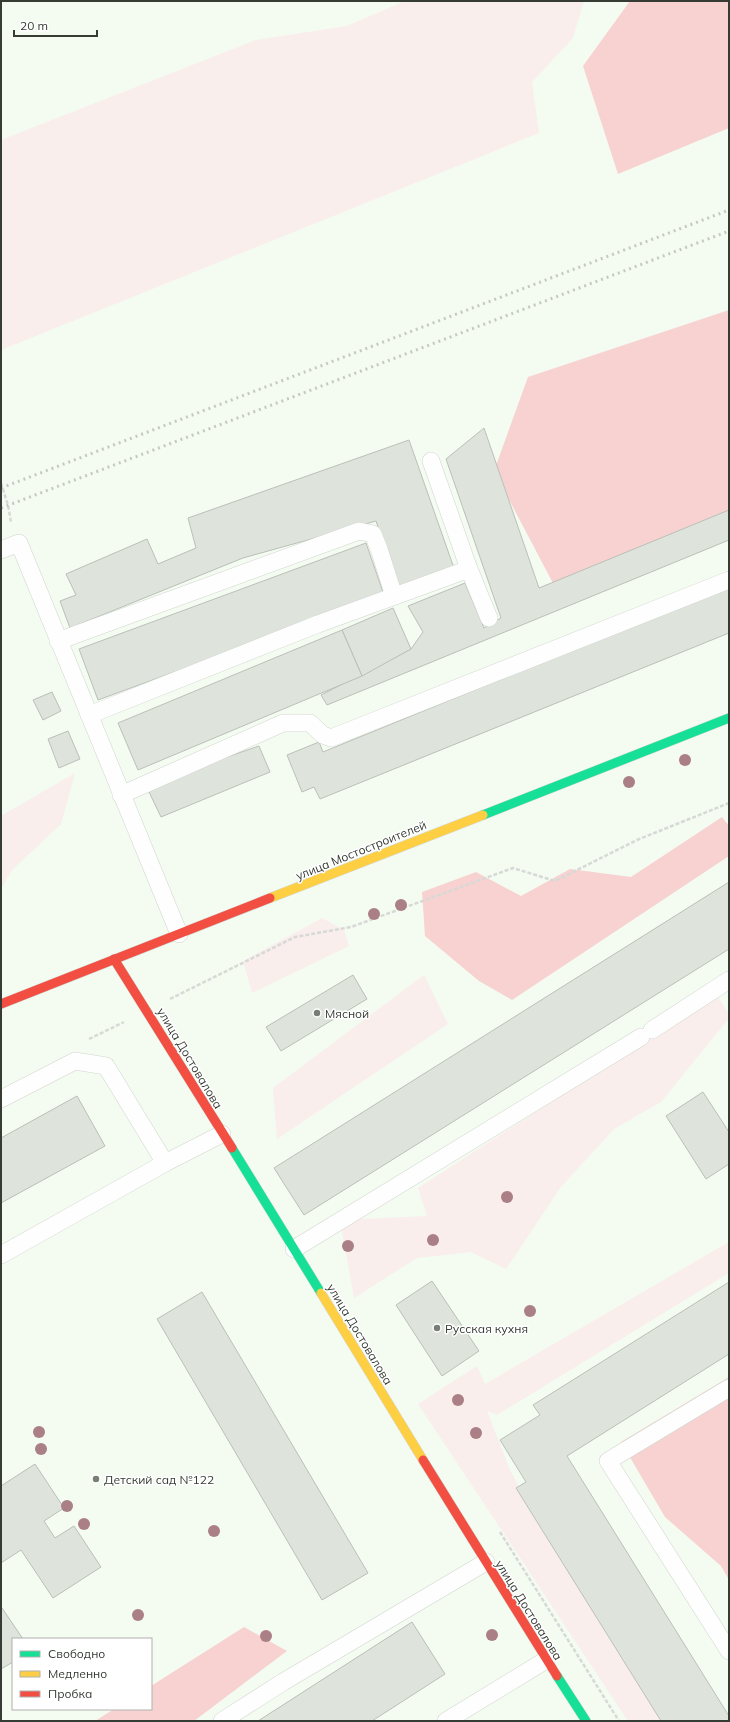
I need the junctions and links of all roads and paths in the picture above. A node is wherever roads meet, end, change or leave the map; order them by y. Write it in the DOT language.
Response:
graph roads {
  1 [pos="431,460"];
  2 [pos="1,483"];
  3 [pos="19,543"];
  4 [pos="1,550"];
  5 [pos="469,569"];
  6 [pos="729,580"];
  7 [pos="394,596"];
  8 [pos="489,618"];
  9 [pos="58,641"];
  10 [pos="88,715"];
  11 [pos="729,718"];
  12 [pos="121,795"];
  13 [pos="729,803"];
  14 [pos="179,934"];
  15 [pos="114,959"];
  16 [pos="729,980"];
  17 [pos="1,1004"];
  18 [pos="147,1010"];
  19 [pos="86,1041"];
  20 [pos="1,1099"];
  21 [pos="222,1134"];
  22 [pos="165,1163"];
  23 [pos="294,1249"];
  24 [pos="1,1255"];
  25 [pos="729,1388"];
  26 [pos="486,1562"];
  27 [pos="729,1651"];
  28 [pos="546,1660"];
  29 [pos="222,1721"];
  30 [pos="446,1721"];
  31 [pos="586,1721"];
  1 -- 5 [label="lane"];
  2 -- 3 [label="path"];
  3 -- 4 [label="lane"];
  3 -- 9 [label="lane"];
  5 -- 7 [label="lane"];
  5 -- 8 [label="lane"];
  6 -- 12 [label="lane"];
  7 -- 9 [label="lane"];
  7 -- 10 [label="lane"];
  9 -- 10 [label="lane"];
  10 -- 12 [label="lane"];
  11 -- 14 [label="street, улица Мостостроителей"];
  12 -- 14 [label="lane"];
  13 -- 18 [label="path"];
  14 -- 15 [label="street, улица Мостостроителей"];
  15 -- 17 [label="street, улица Мостостроителей"];
  15 -- 18 [label="street, улица Достовалова"];
  16 -- 23 [label="lane"];
  18 -- 19 [label="path"];
  18 -- 21 [label="street, улица Достовалова"];
  20 -- 22 [label="lane"];
  21 -- 22 [label="lane"];
  21 -- 23 [label="street, улица Достовалова"];
  22 -- 24 [label="lane"];
  23 -- 26 [label="street, улица Достовалова"];
  25 -- 27 [label="lane"];
  26 -- 28 [label="street, улица Достовалова"];
  26 -- 29 [label="lane"];
  28 -- 30 [label="lane"];
  28 -- 31 [label="street, улица Достовалова"];
}
